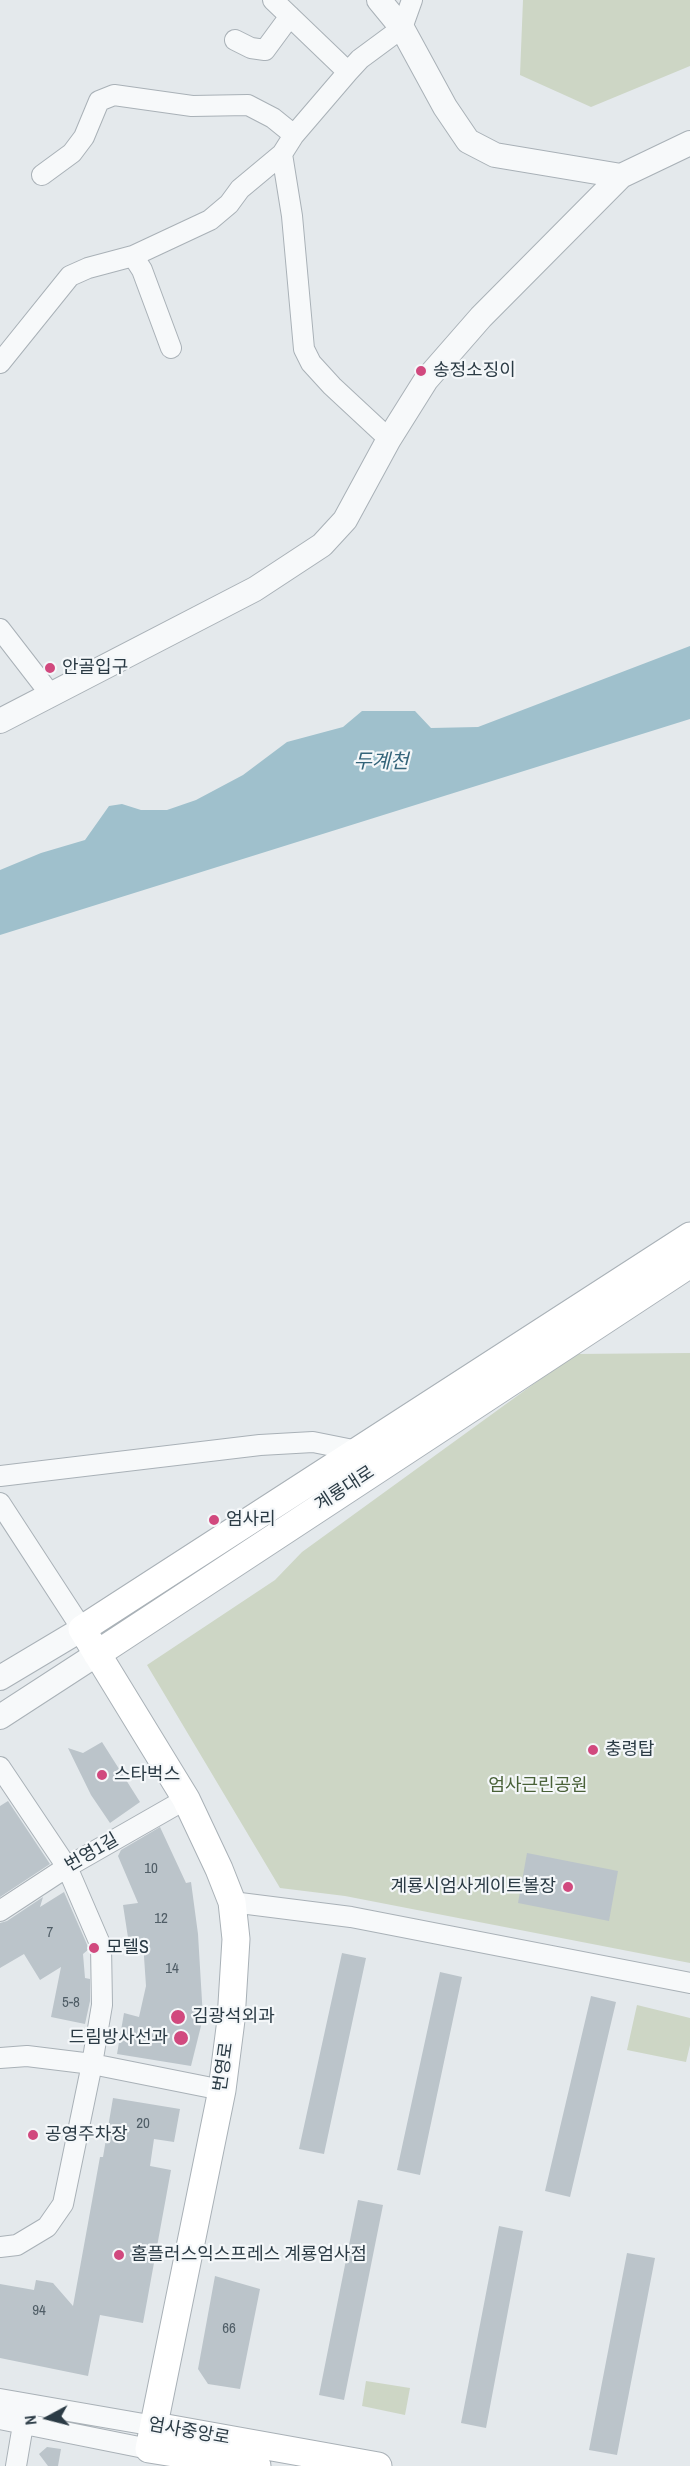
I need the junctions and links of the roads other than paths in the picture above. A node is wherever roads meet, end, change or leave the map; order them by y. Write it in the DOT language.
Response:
graph roads {
  1 [pos="273,0"];
  2 [pos="380,0"];
  3 [pos="412,0"];
  4 [pos="290,15"];
  5 [pos="402,28"];
  6 [pos="235,40"];
  7 [pos="348,72"];
  8 [pos="294,135"];
  9 [pos="690,143"];
  10 [pos="282,154"];
  11 [pos="42,175"];
  12 [pos="621,176"];
  13 [pos="133,256"];
  14 [pos="171,348"];
  15 [pos="0,363"];
  16 [pos="389,439"];
  17 [pos="0,629"];
  18 [pos="51,695"];
  19 [pos="0,721"];
  20 [pos="690,1236"];
  21 [pos="690,1264"];
  22 [pos="358,1451"];
  23 [pos="0,1476"];
  24 [pos="0,1503"];
  25 [pos="82,1629"];
  26 [pos="97,1654"];
  27 [pos="0,1678"];
  28 [pos="0,1717"];
  29 [pos="3,1778"];
  30 [pos="186,1799"];
  31 [pos="67,1867"];
  32 [pos="232,1902"];
  33 [pos="0,1911"];
  34 [pos="690,1983"];
  35 [pos="0,2058"];
  36 [pos="92,2064"];
  37 [pos="222,2090"];
  38 [pos="0,2247"];
  39 [pos="0,2399"];
  40 [pos="25,2414"];
  41 [pos="0,2419"];
  42 [pos="150,2447"];
  43 [pos="16,2466"];
  44 [pos="257,2466"];
  45 [pos="378,2466"];
  1 -- 4 [label="street"];
  2 -- 5 [label="street"];
  3 -- 5 [label="street"];
  4 -- 6 [label="street"];
  4 -- 7 [label="street"];
  5 -- 7 [label="street"];
  5 -- 12 [label="street"];
  7 -- 8 [label="street"];
  8 -- 10 [label="street"];
  8 -- 11 [label="street"];
  9 -- 12 [label="street"];
  10 -- 13 [label="street"];
  10 -- 16 [label="street"];
  12 -- 16 [label="street"];
  13 -- 14 [label="street"];
  13 -- 15 [label="street"];
  16 -- 18 [label="street"];
  17 -- 18 [label="street"];
  18 -- 19 [label="street"];
  20 -- 22 [label="main road, 계룡대로"];
  21 -- 26 [label="main road, 계룡대로"];
  22 -- 23 [label="street"];
  22 -- 25 [label="main road, 계룡대로"];
  24 -- 25 [label="street"];
  25 -- 26 [label="main road, 번영로"];
  25 -- 27 [label="street, 계룡대로"];
  26 -- 28 [label="street, 계룡대로"];
  26 -- 30 [label="main road, 번영로"];
  29 -- 31 [label="street"];
  30 -- 31 [label="street, 번영1길"];
  30 -- 32 [label="main road, 번영로"];
  31 -- 33 [label="street, 번영1길"];
  31 -- 36 [label="street"];
  32 -- 34 [label="street"];
  32 -- 37 [label="main road, 번영로"];
  35 -- 36 [label="street"];
  36 -- 37 [label="street"];
  36 -- 38 [label="street"];
  37 -- 42 [label="main road, 번영로"];
  39 -- 40 [label="street, 엄사중앙로"];
  40 -- 41 [label="street, 엄사중앙로"];
  40 -- 42 [label="street, 엄사중앙로"];
  40 -- 43 [label="street"];
  42 -- 44 [label="main road, 엄사중앙로"];
  42 -- 45 [label="main road, 엄사중앙로"];
}
